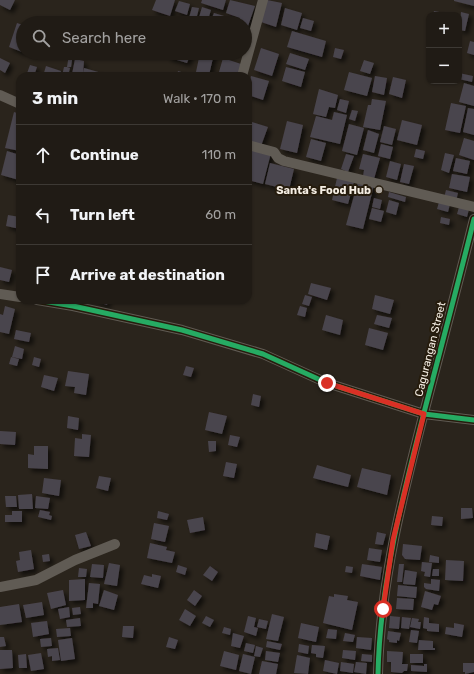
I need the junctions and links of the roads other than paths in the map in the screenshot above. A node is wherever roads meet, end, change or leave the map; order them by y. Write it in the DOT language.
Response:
graph roads {
  1 [pos="263,0"];
  2 [pos="252,40"];
  3 [pos="246,60"];
  4 [pos="243,72"];
  5 [pos="0,95"];
  6 [pos="16,102"];
  7 [pos="252,146"];
  8 [pos="474,207"];
  9 [pos="474,219"];
  10 [pos="0,294"];
  11 [pos="16,296"];
  12 [pos="61,304"];
  13 [pos="424,414"];
  14 [pos="474,420"];
  15 [pos="115,544"];
  16 [pos="0,587"];
  17 [pos="378,674"];
  1 -- 2 [label="street"];
  3 -- 4 [label="street"];
  5 -- 6 [label="street"];
  7 -- 8 [label="street"];
  9 -- 13 [label="street, Cagurangan Street"];
  10 -- 11 [label="street"];
  12 -- 13 [label="street"];
  13 -- 14 [label="street"];
  13 -- 17 [label="street, Cagurangan Street"];
  15 -- 16 [label="street"];
}
